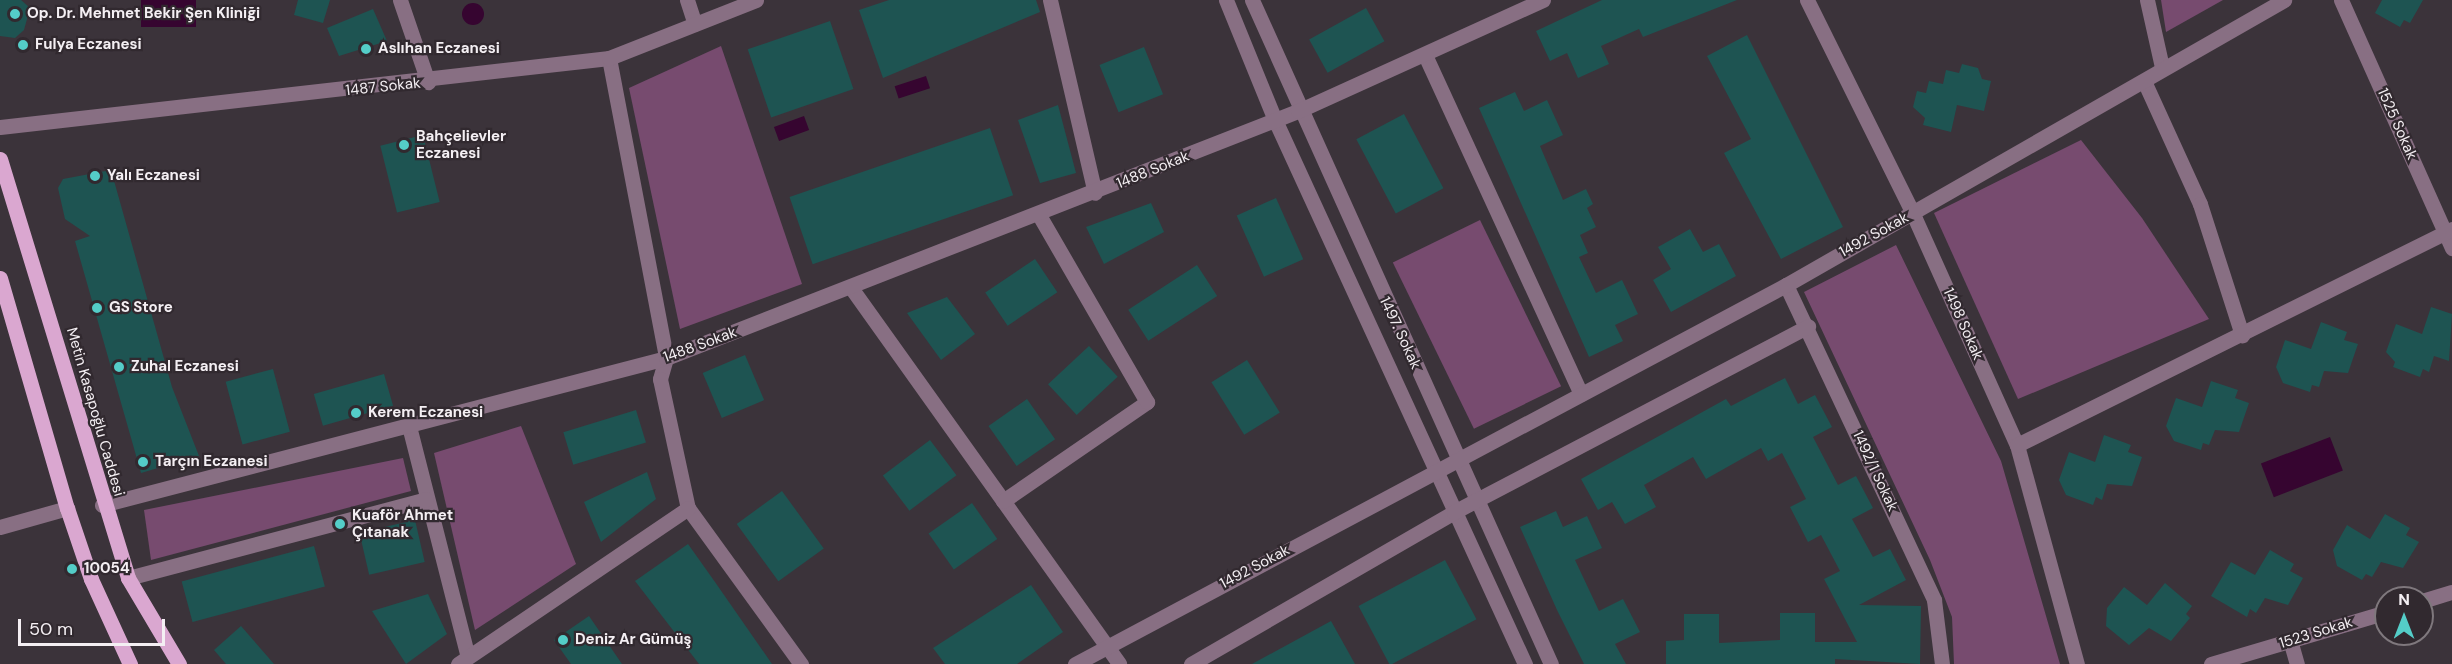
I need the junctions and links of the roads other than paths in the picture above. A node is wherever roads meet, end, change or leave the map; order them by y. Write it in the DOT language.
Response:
graph roads {
  1 [pos="400,0"];
  2 [pos="687,0"];
  3 [pos="756,0"];
  4 [pos="1050,0"];
  5 [pos="1226,0"];
  6 [pos="1252,0"];
  7 [pos="1543,0"];
  8 [pos="1807,0"];
  9 [pos="2147,0"];
  10 [pos="2284,0"];
  11 [pos="2341,0"];
  12 [pos="695,24"];
  13 [pos="1425,55"];
  14 [pos="609,58"];
  15 [pos="2162,67"];
  16 [pos="2144,81"];
  17 [pos="428,82"];
  18 [pos="1298,111"];
  19 [pos="1275,120"];
  20 [pos="0,127"];
  21 [pos="0,159"];
  22 [pos="1095,193"];
  23 [pos="1912,214"];
  24 [pos="1039,215"];
  25 [pos="2448,231"];
  26 [pos="2452,248"];
  27 [pos="0,278"];
  28 [pos="1786,285"];
  29 [pos="852,289"];
  30 [pos="1808,326"];
  31 [pos="2242,335"];
  32 [pos="666,358"];
  33 [pos="1581,394"];
  34 [pos="409,426"];
  35 [pos="2017,445"];
  36 [pos="1457,459"];
  37 [pos="1434,471"];
  38 [pos="426,499"];
  39 [pos="1478,500"];
  40 [pos="1003,501"];
  41 [pos="102,505"];
  42 [pos="688,507"];
  43 [pos="67,508"];
  44 [pos="1454,512"];
  45 [pos="0,526"];
  46 [pos="128,578"];
  47 [pos="2452,592"];
  48 [pos="2434,597"];
  49 [pos="2374,616"];
  50 [pos="2290,640"];
  51 [pos="1107,647"];
  52 [pos="463,661"];
  53 [pos="130,664"];
  54 [pos="179,664"];
  55 [pos="801,664"];
  56 [pos="1075,664"];
  57 [pos="1119,664"];
  58 [pos="1191,664"];
  59 [pos="1525,664"];
  60 [pos="1551,664"];
  61 [pos="1942,664"];
  62 [pos="2077,664"];
  63 [pos="2211,664"];
  64 [pos="2297,664"];
  1 -- 17 [label="street"];
  2 -- 12 [label="street"];
  3 -- 12 [label="street, 1487 Sokak"];
  4 -- 22 [label="street"];
  5 -- 19 [label="street, 1497. Sokak"];
  6 -- 18 [label="street, 1497. Sokak"];
  7 -- 13 [label="street"];
  8 -- 23 [label="street, 1498 Sokak"];
  9 -- 15 [label="street"];
  10 -- 15 [label="street, 1492 Sokak"];
  11 -- 25 [label="street, 1525 Sokak"];
  12 -- 14 [label="street, 1487 Sokak"];
  13 -- 18 [label="street"];
  13 -- 33 [label="street"];
  14 -- 17 [label="street, 1487 Sokak"];
  14 -- 32 [label="street"];
  15 -- 16 [label="street, 1492 Sokak"];
  16 -- 23 [label="street, 1492 Sokak"];
  16 -- 31 [label="street"];
  17 -- 20 [label="street, 1487 Sokak"];
  18 -- 19 [label="street, 1488 Sokak"];
  18 -- 36 [label="street, 1497. Sokak"];
  19 -- 22 [label="street, 1488 Sokak"];
  19 -- 37 [label="street, 1497. Sokak"];
  21 -- 41 [label="main road, Metin Kasapoğlu Caddesi"];
  22 -- 24 [label="street, 1488 Sokak"];
  23 -- 28 [label="street, 1492 Sokak"];
  23 -- 35 [label="street, 1498 Sokak"];
  24 -- 29 [label="street, 1488 Sokak"];
  24 -- 40 [label="street"];
  25 -- 26 [label="street, 1525 Sokak"];
  25 -- 31 [label="street"];
  27 -- 43 [label="main road"];
  28 -- 30 [label="street, 1492/1 Sokak"];
  28 -- 33 [label="street, 1492 Sokak"];
  29 -- 32 [label="street, 1488 Sokak"];
  29 -- 40 [label="street"];
  30 -- 39 [label="street"];
  30 -- 61 [label="street, 1492/1 Sokak"];
  31 -- 35 [label="street"];
  32 -- 34 [label="street, 1488 Sokak"];
  32 -- 42 [label="street"];
  33 -- 36 [label="street, 1492 Sokak"];
  34 -- 38 [label="street"];
  34 -- 41 [label="street, 1488 Sokak"];
  35 -- 62 [label="street, 1498 Sokak"];
  36 -- 37 [label="street, 1492 Sokak"];
  36 -- 39 [label="street, 1497. Sokak"];
  37 -- 44 [label="street, 1497. Sokak"];
  37 -- 51 [label="street, 1492 Sokak"];
  38 -- 46 [label="street"];
  38 -- 52 [label="street"];
  39 -- 44 [label="street"];
  39 -- 60 [label="street, 1497. Sokak"];
  40 -- 51 [label="street"];
  41 -- 46 [label="main road, Metin Kasapoğlu Caddesi"];
  42 -- 52 [label="street"];
  42 -- 55 [label="street"];
  43 -- 45 [label="street"];
  43 -- 53 [label="main road"];
  44 -- 58 [label="street"];
  44 -- 59 [label="street, 1497. Sokak"];
  46 -- 54 [label="main road, Metin Kasapoğlu Caddesi"];
  47 -- 48 [label="street"];
  49 -- 50 [label="street, 1523 Sokak"];
  50 -- 63 [label="street, 1523 Sokak"];
  50 -- 64 [label="street"];
  51 -- 56 [label="street, 1492 Sokak"];
  51 -- 57 [label="street"];
}
